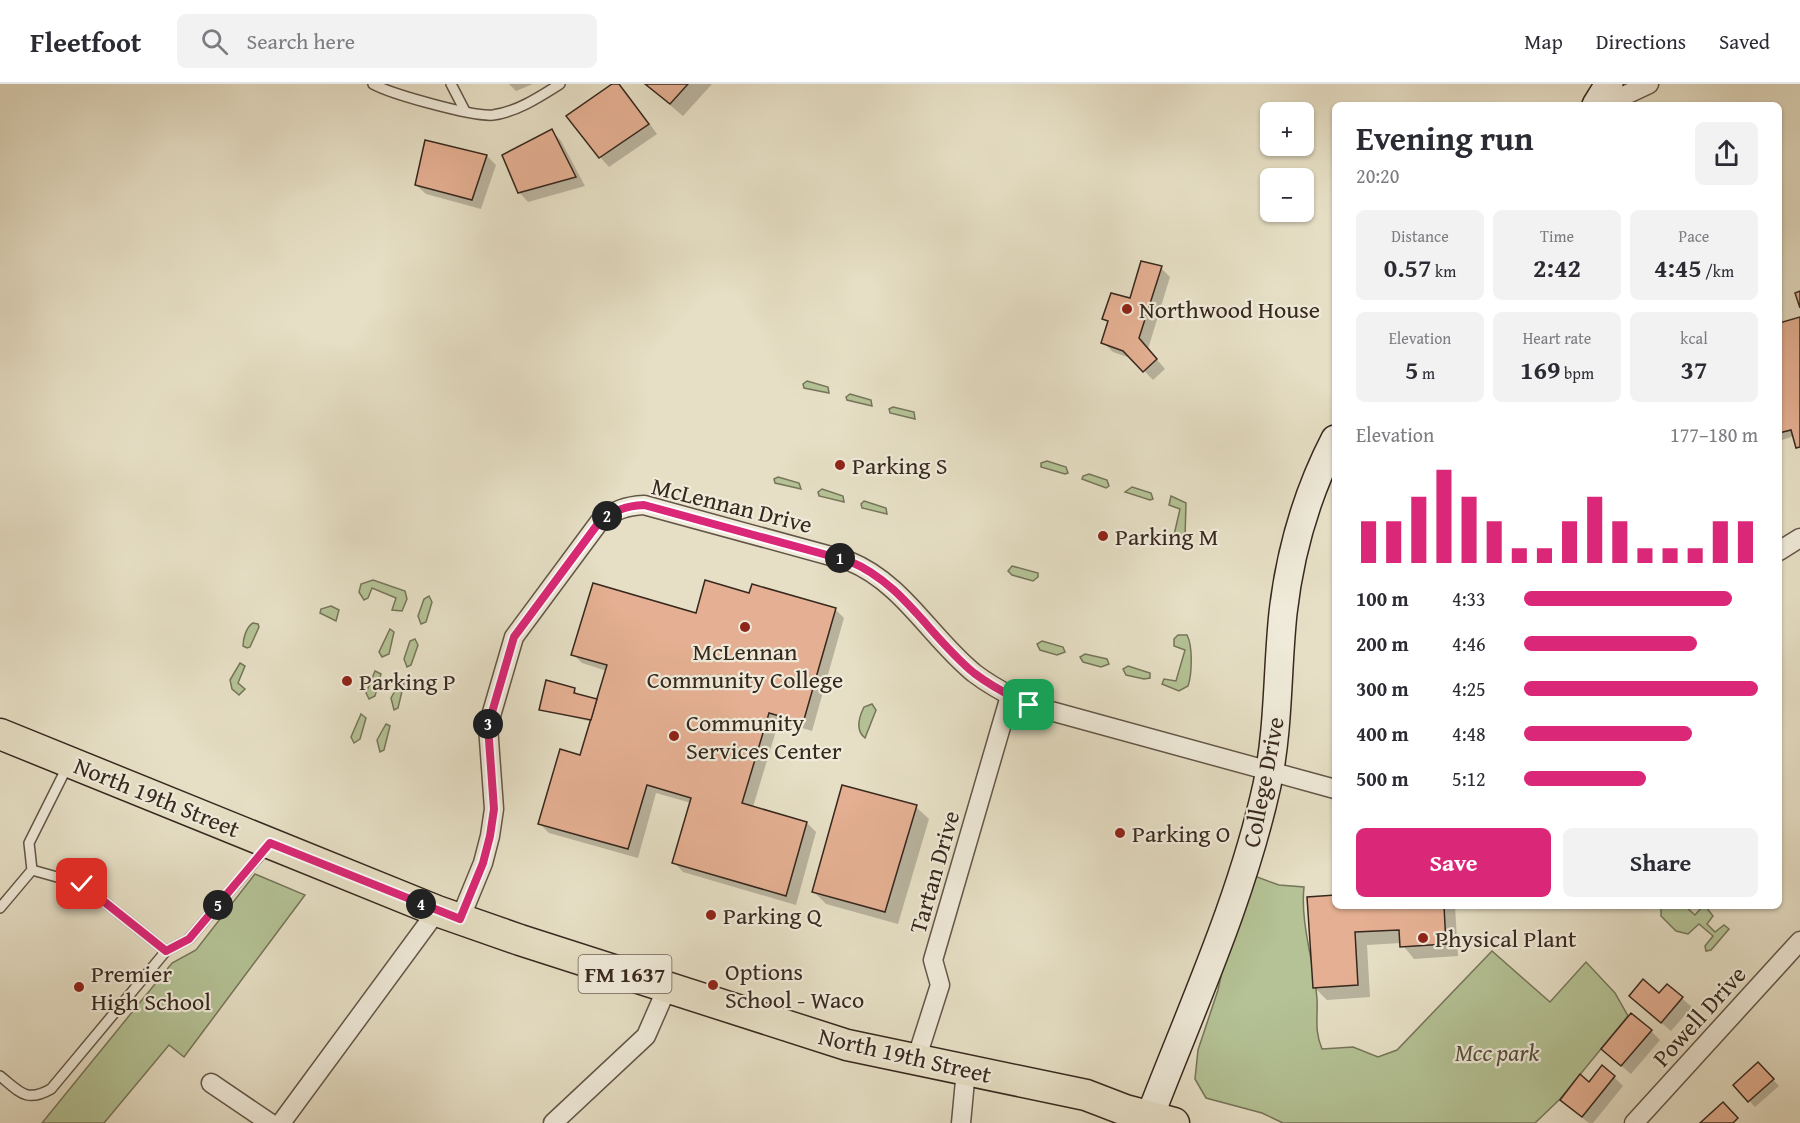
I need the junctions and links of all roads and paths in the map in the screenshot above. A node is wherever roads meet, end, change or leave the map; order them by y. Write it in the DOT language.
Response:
graph roads {
  1 [pos="373,84"];
  2 [pos="451,84"];
  3 [pos="560,84"];
  4 [pos="1609,84"];
  5 [pos="1649,84"];
  6 [pos="1598,102"];
  7 [pos="1614,102"];
  8 [pos="465,111"];
  9 [pos="1332,445"];
  10 [pos="1800,538"];
  11 [pos="1782,549"];
  12 [pos="1010,696"];
  13 [pos="0,734"];
  14 [pos="70,762"];
  15 [pos="1269,772"];
  16 [pos="1332,788"];
  17 [pos="270,843"];
  18 [pos="32,870"];
  19 [pos="0,908"];
  20 [pos="448,915"];
  21 [pos="1800,941"];
  22 [pos="166,951"];
  23 [pos="668,988"];
  24 [pos="916,1060"];
  25 [pos="966,1070"];
  26 [pos="0,1076"];
  27 [pos="211,1083"];
  28 [pos="1156,1121"];
  29 [pos="270,1123"];
  30 [pos="281,1123"];
  31 [pos="554,1123"];
  32 [pos="961,1123"];
  33 [pos="1634,1123"];
  1 -- 8 [label="lane"];
  2 -- 8 [label="lane"];
  3 -- 8 [label="lane"];
  4 -- 6 [label="street"];
  5 -- 7 [label="street"];
  9 -- 15 [label="street, College Drive"];
  10 -- 11 [label="street"];
  12 -- 15 [label="street, McLennan Drive"];
  12 -- 20 [label="street, McLennan Drive"];
  12 -- 24 [label="street, Tartan Drive"];
  13 -- 14 [label="main road, North 19th Street / FM 1637"];
  14 -- 17 [label="main road, North 19th Street / FM 1637"];
  14 -- 18 [label="lane"];
  15 -- 16 [label="street, McLennan Drive"];
  15 -- 28 [label="street, College Drive"];
  17 -- 20 [label="main road, North 19th Street / FM 1637"];
  17 -- 22 [label="lane"];
  18 -- 19 [label="lane"];
  18 -- 22 [label="lane"];
  20 -- 23 [label="main road, North 19th Street / FM 1637"];
  20 -- 30 [label="street, McLennan Drive"];
  21 -- 33 [label="street, Powell Drive"];
  22 -- 26 [label="lane"];
  23 -- 24 [label="main road, North 19th Street / FM 1637"];
  23 -- 31 [label="street"];
  24 -- 25 [label="main road, North 19th Street / FM 1637"];
  25 -- 28 [label="main road, North 19th Street / FM 1637"];
  25 -- 32 [label="street"];
  27 -- 29 [label="street"];
}
